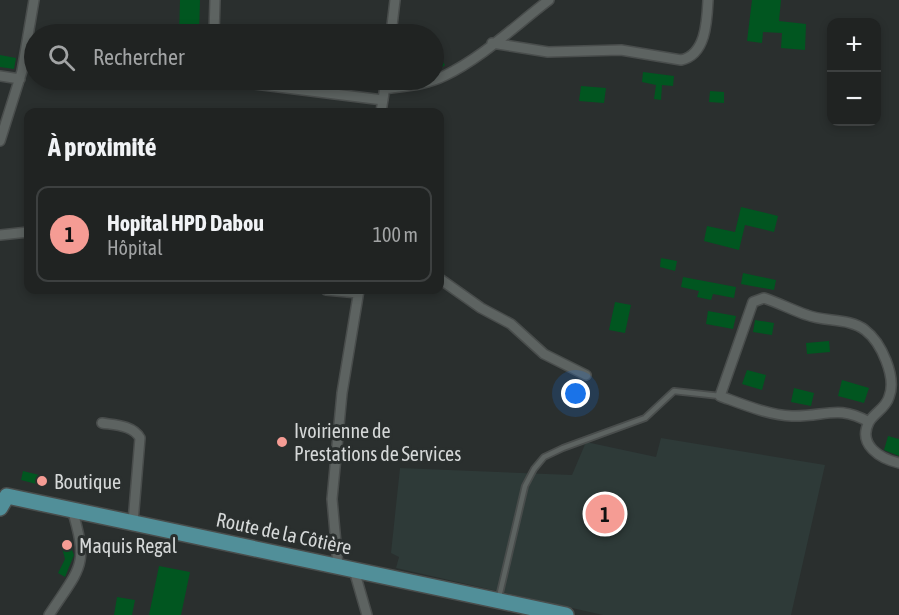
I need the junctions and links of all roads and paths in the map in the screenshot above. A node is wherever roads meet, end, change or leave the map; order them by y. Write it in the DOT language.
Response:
graph roads {
  1 [pos="34,0"];
  2 [pos="215,0"];
  3 [pos="395,0"];
  4 [pos="549,0"];
  5 [pos="708,0"];
  6 [pos="30,24"];
  7 [pos="214,24"];
  8 [pos="392,24"];
  9 [pos="492,44"];
  10 [pos="24,64"];
  11 [pos="0,76"];
  12 [pos="444,76"];
  13 [pos="20,79"];
  14 [pos="290,90"];
  15 [pos="384,90"];
  16 [pos="383,100"];
  17 [pos="382,108"];
  18 [pos="0,141"];
  19 [pos="24,232"];
  20 [pos="0,235"];
  21 [pos="444,282"];
  22 [pos="358,294"];
  23 [pos="586,375"];
  24 [pos="720,396"];
  25 [pos="869,422"];
  26 [pos="102,423"];
  27 [pos="899,463"];
  28 [pos="0,508"];
  29 [pos="72,509"];
  30 [pos="133,522"];
  31 [pos="338,566"];
  32 [pos="354,570"];
  33 [pos="499,600"];
  34 [pos="49,615"];
  35 [pos="368,615"];
  36 [pos="566,615"];
  1 -- 6 [label="street"];
  2 -- 7 [label="street"];
  3 -- 8 [label="street"];
  4 -- 9 [label="street"];
  5 -- 9 [label="street"];
  9 -- 12 [label="street"];
  10 -- 13 [label="street"];
  11 -- 13 [label="street"];
  13 -- 18 [label="street"];
  14 -- 16 [label="street"];
  15 -- 16 [label="street"];
  16 -- 17 [label="street"];
  19 -- 20 [label="street"];
  21 -- 23 [label="street"];
  22 -- 31 [label="street"];
  24 -- 25 [label="street"];
  24 -- 25 [label="street"];
  24 -- 33 [label="lane"];
  25 -- 27 [label="street"];
  26 -- 30 [label="street"];
  28 -- 29 [label="main road, Route de la Côtière"];
  29 -- 30 [label="main road, Route de la Côtière"];
  29 -- 34 [label="street"];
  30 -- 31 [label="main road, Route de la Côtière"];
  31 -- 32 [label="main road, Route de la Côtière"];
  32 -- 33 [label="main road, Route de la Côtière"];
  32 -- 35 [label="street"];
  33 -- 36 [label="main road, Route de la Côtière"];
}
